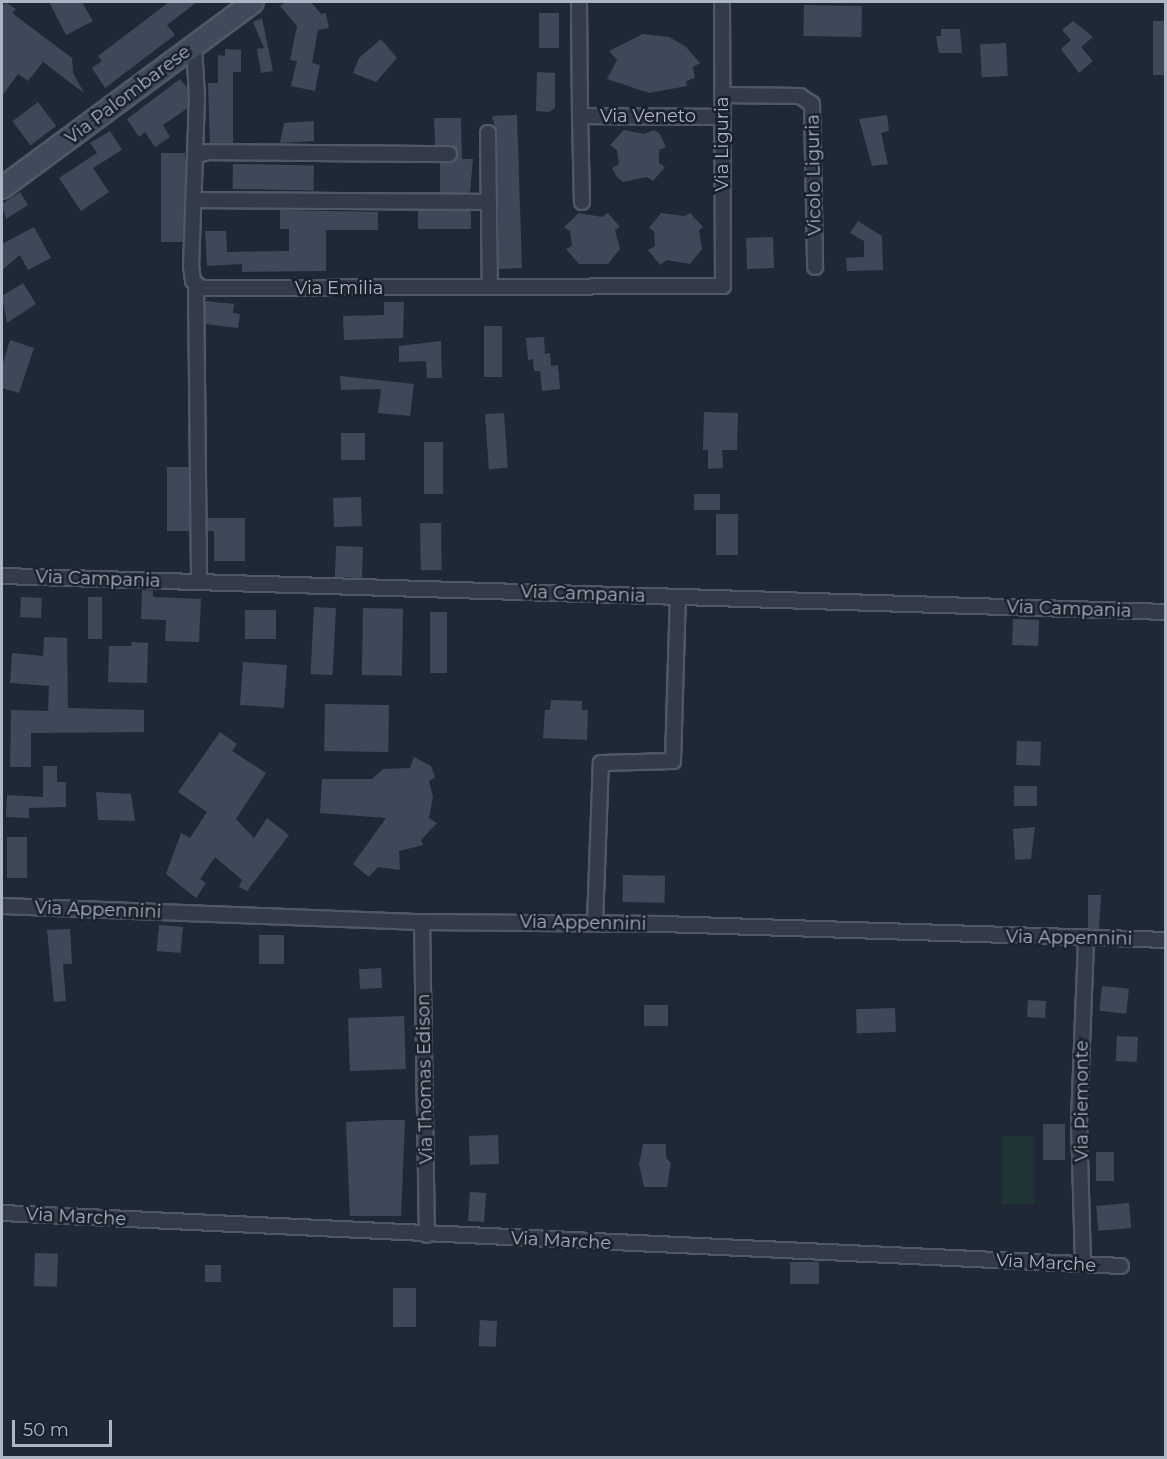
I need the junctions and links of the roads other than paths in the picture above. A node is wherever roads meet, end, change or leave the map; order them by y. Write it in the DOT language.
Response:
graph roads {
  1 [pos="254,2"];
  2 [pos="579,2"];
  3 [pos="722,2"];
  4 [pos="194,46"];
  5 [pos="722,94"];
  6 [pos="580,116"];
  7 [pos="722,117"];
  8 [pos="488,133"];
  9 [pos="449,154"];
  10 [pos="195,156"];
  11 [pos="2,188"];
  12 [pos="194,200"];
  13 [pos="489,202"];
  14 [pos="582,202"];
  15 [pos="816,267"];
  16 [pos="196,285"];
  17 [pos="723,286"];
  18 [pos="490,287"];
  19 [pos="2,576"];
  20 [pos="199,582"];
  21 [pos="678,597"];
  22 [pos="1166,612"];
  23 [pos="2,906"];
  24 [pos="422,922"];
  25 [pos="596,923"];
  26 [pos="1086,939"];
  27 [pos="1166,940"];
  28 [pos="2,1214"];
  29 [pos="427,1235"];
  30 [pos="1083,1264"];
  31 [pos="1121,1266"];
  1 -- 4 [label="main road, Via Palombarese"];
  2 -- 6 [label="street, Via Veneto"];
  3 -- 5 [label="street, Via Liguria"];
  4 -- 10 [label="street"];
  4 -- 11 [label="main road, Via Palombarese"];
  5 -- 7 [label="street, Via Liguria"];
  5 -- 15 [label="street, Vicolo Liguria"];
  6 -- 7 [label="street, Via Veneto"];
  6 -- 14 [label="street"];
  7 -- 17 [label="street, Via Liguria"];
  8 -- 13 [label="street"];
  9 -- 10 [label="street"];
  10 -- 12 [label="street"];
  12 -- 13 [label="street"];
  12 -- 16 [label="street"];
  13 -- 18 [label="street"];
  16 -- 18 [label="street, Via Emilia"];
  16 -- 20 [label="street"];
  17 -- 18 [label="street, Via Emilia"];
  19 -- 20 [label="street, Via Campania"];
  20 -- 21 [label="street, Via Campania"];
  21 -- 22 [label="street, Via Campania"];
  21 -- 25 [label="street"];
  23 -- 24 [label="street, Via Appennini"];
  24 -- 25 [label="street, Via Appennini"];
  24 -- 29 [label="street, Via Thomas Edison"];
  25 -- 26 [label="street, Via Appennini"];
  26 -- 27 [label="street, Via Appennini"];
  26 -- 30 [label="street, Via Piemonte"];
  28 -- 29 [label="street, Via Marche"];
  29 -- 30 [label="street, Via Marche"];
  30 -- 31 [label="street, Via Marche"];
}
